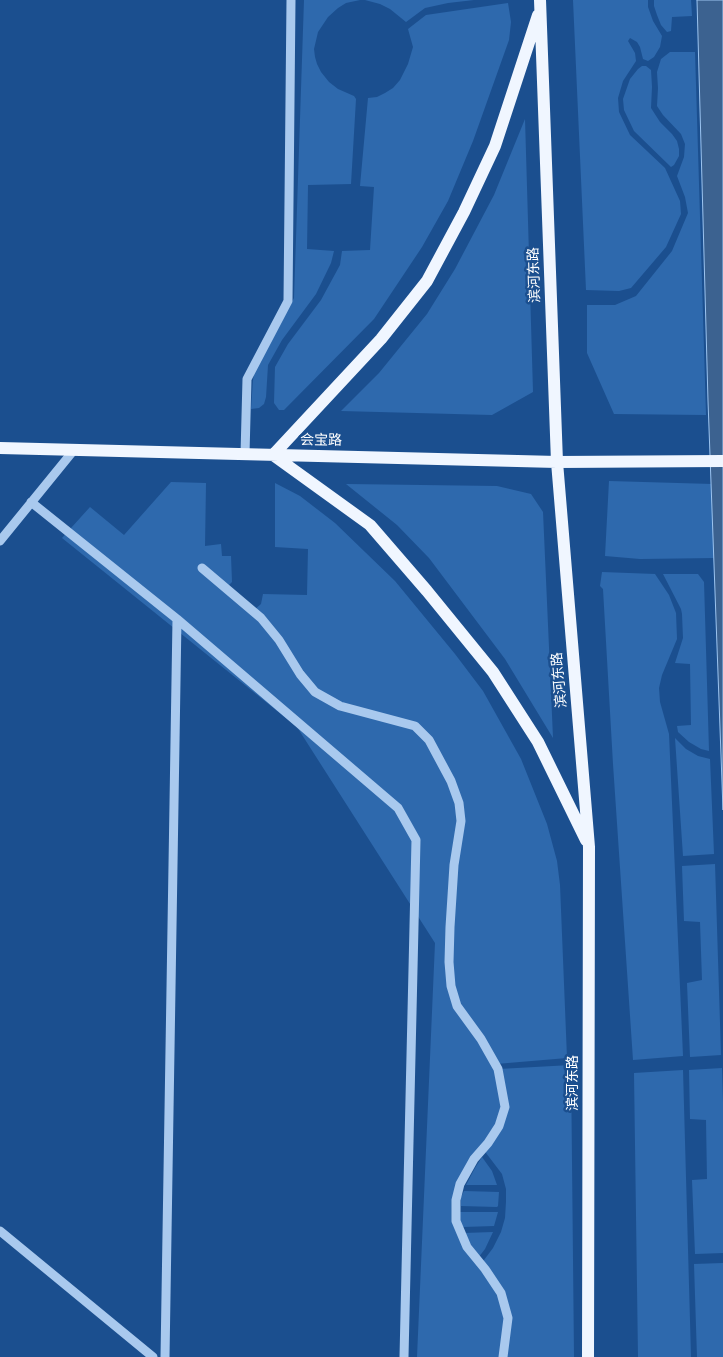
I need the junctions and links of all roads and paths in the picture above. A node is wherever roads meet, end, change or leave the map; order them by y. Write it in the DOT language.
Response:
graph roads {
  1 [pos="291,0"];
  2 [pos="540,4"];
  3 [pos="0,448"];
  4 [pos="74,450"];
  5 [pos="245,454"];
  6 [pos="273,455"];
  7 [pos="723,461"];
  8 [pos="557,462"];
  9 [pos="31,502"];
  10 [pos="0,540"];
  11 [pos="202,568"];
  12 [pos="176,619"];
  13 [pos="589,847"];
  14 [pos="0,1231"];
  15 [pos="153,1357"];
  16 [pos="165,1357"];
  17 [pos="404,1357"];
  18 [pos="503,1357"];
  19 [pos="588,1357"];
  1 -- 5 [label="lane"];
  2 -- 6 [label="main road"];
  2 -- 8 [label="main road, 滨河东路"];
  3 -- 4 [label="main road, 会宝路"];
  4 -- 5 [label="main road, 会宝路"];
  4 -- 9 [label="lane"];
  5 -- 6 [label="main road, 会宝路"];
  6 -- 8 [label="main road, 会宝路"];
  6 -- 13 [label="main road"];
  7 -- 8 [label="main road, 会宝路"];
  8 -- 13 [label="main road, 滨河东路"];
  9 -- 10 [label="lane"];
  9 -- 12 [label="lane"];
  11 -- 18 [label="lane"];
  12 -- 16 [label="lane"];
  12 -- 17 [label="lane"];
  13 -- 19 [label="main road, 滨河东路"];
  14 -- 15 [label="lane"];
}
